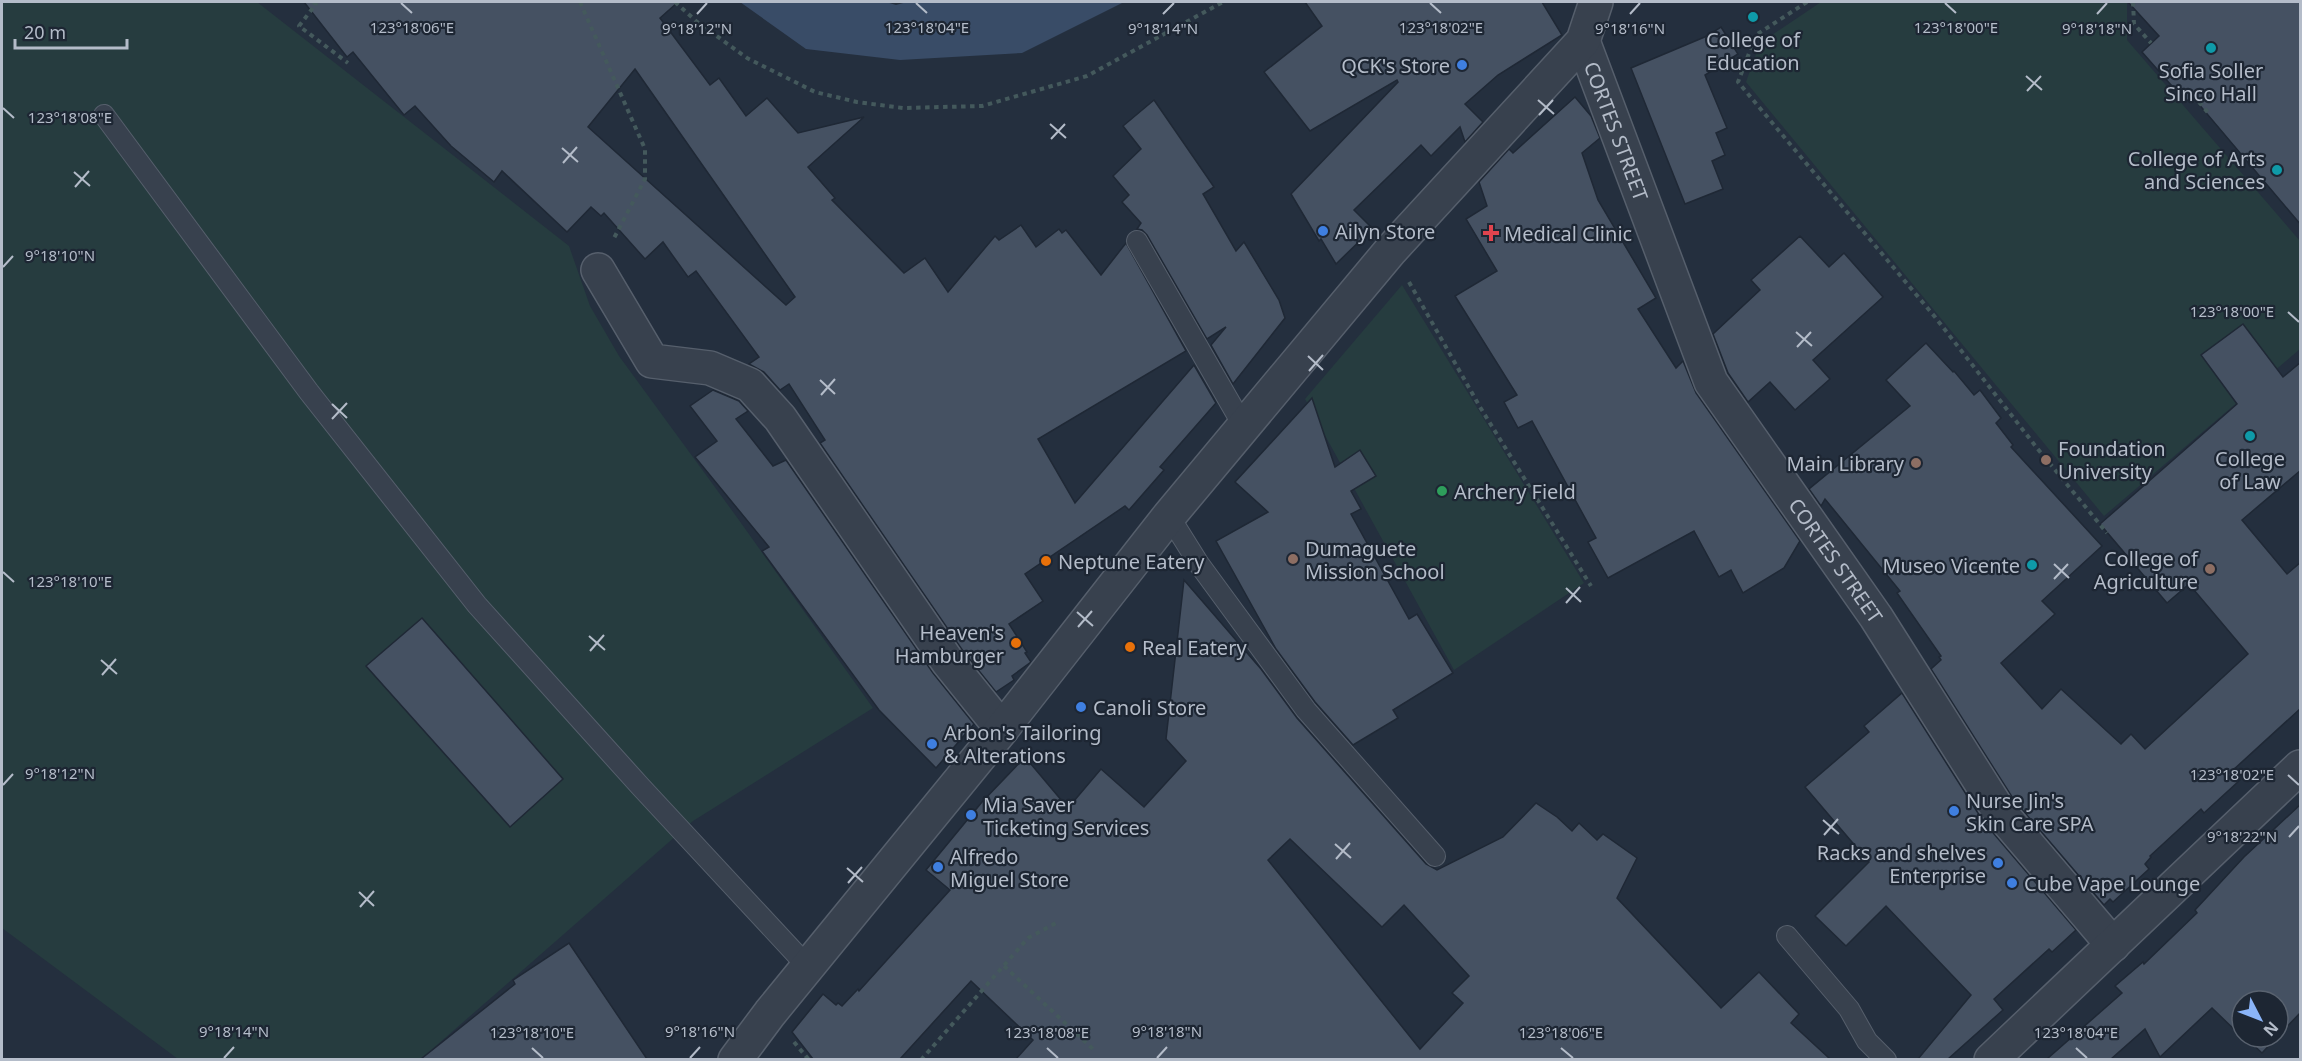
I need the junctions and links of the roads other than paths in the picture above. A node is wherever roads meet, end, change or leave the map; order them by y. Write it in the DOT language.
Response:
graph roads {
  1 [pos="1596,2"];
  2 [pos="1583,41"];
  3 [pos="104,115"];
  4 [pos="1137,241"];
  5 [pos="598,270"];
  6 [pos="1244,427"];
  7 [pos="1169,516"];
  8 [pos="1002,729"];
  9 [pos="2301,767"];
  10 [pos="1436,856"];
  11 [pos="1787,936"];
  12 [pos="2113,945"];
  13 [pos="808,966"];
  14 [pos="735,1059"];
  15 [pos="1886,1059"];
  16 [pos="1991,1059"];
  1 -- 2 [label="street"];
  2 -- 6 [label="street"];
  2 -- 12 [label="street, CORTES STREET"];
  3 -- 13 [label="lane"];
  4 -- 6 [label="lane"];
  5 -- 8 [label="street"];
  6 -- 7 [label="street"];
  7 -- 8 [label="street"];
  7 -- 10 [label="lane"];
  8 -- 13 [label="street"];
  9 -- 12 [label="street"];
  11 -- 15 [label="lane"];
  12 -- 16 [label="street"];
  13 -- 14 [label="street"];
}
